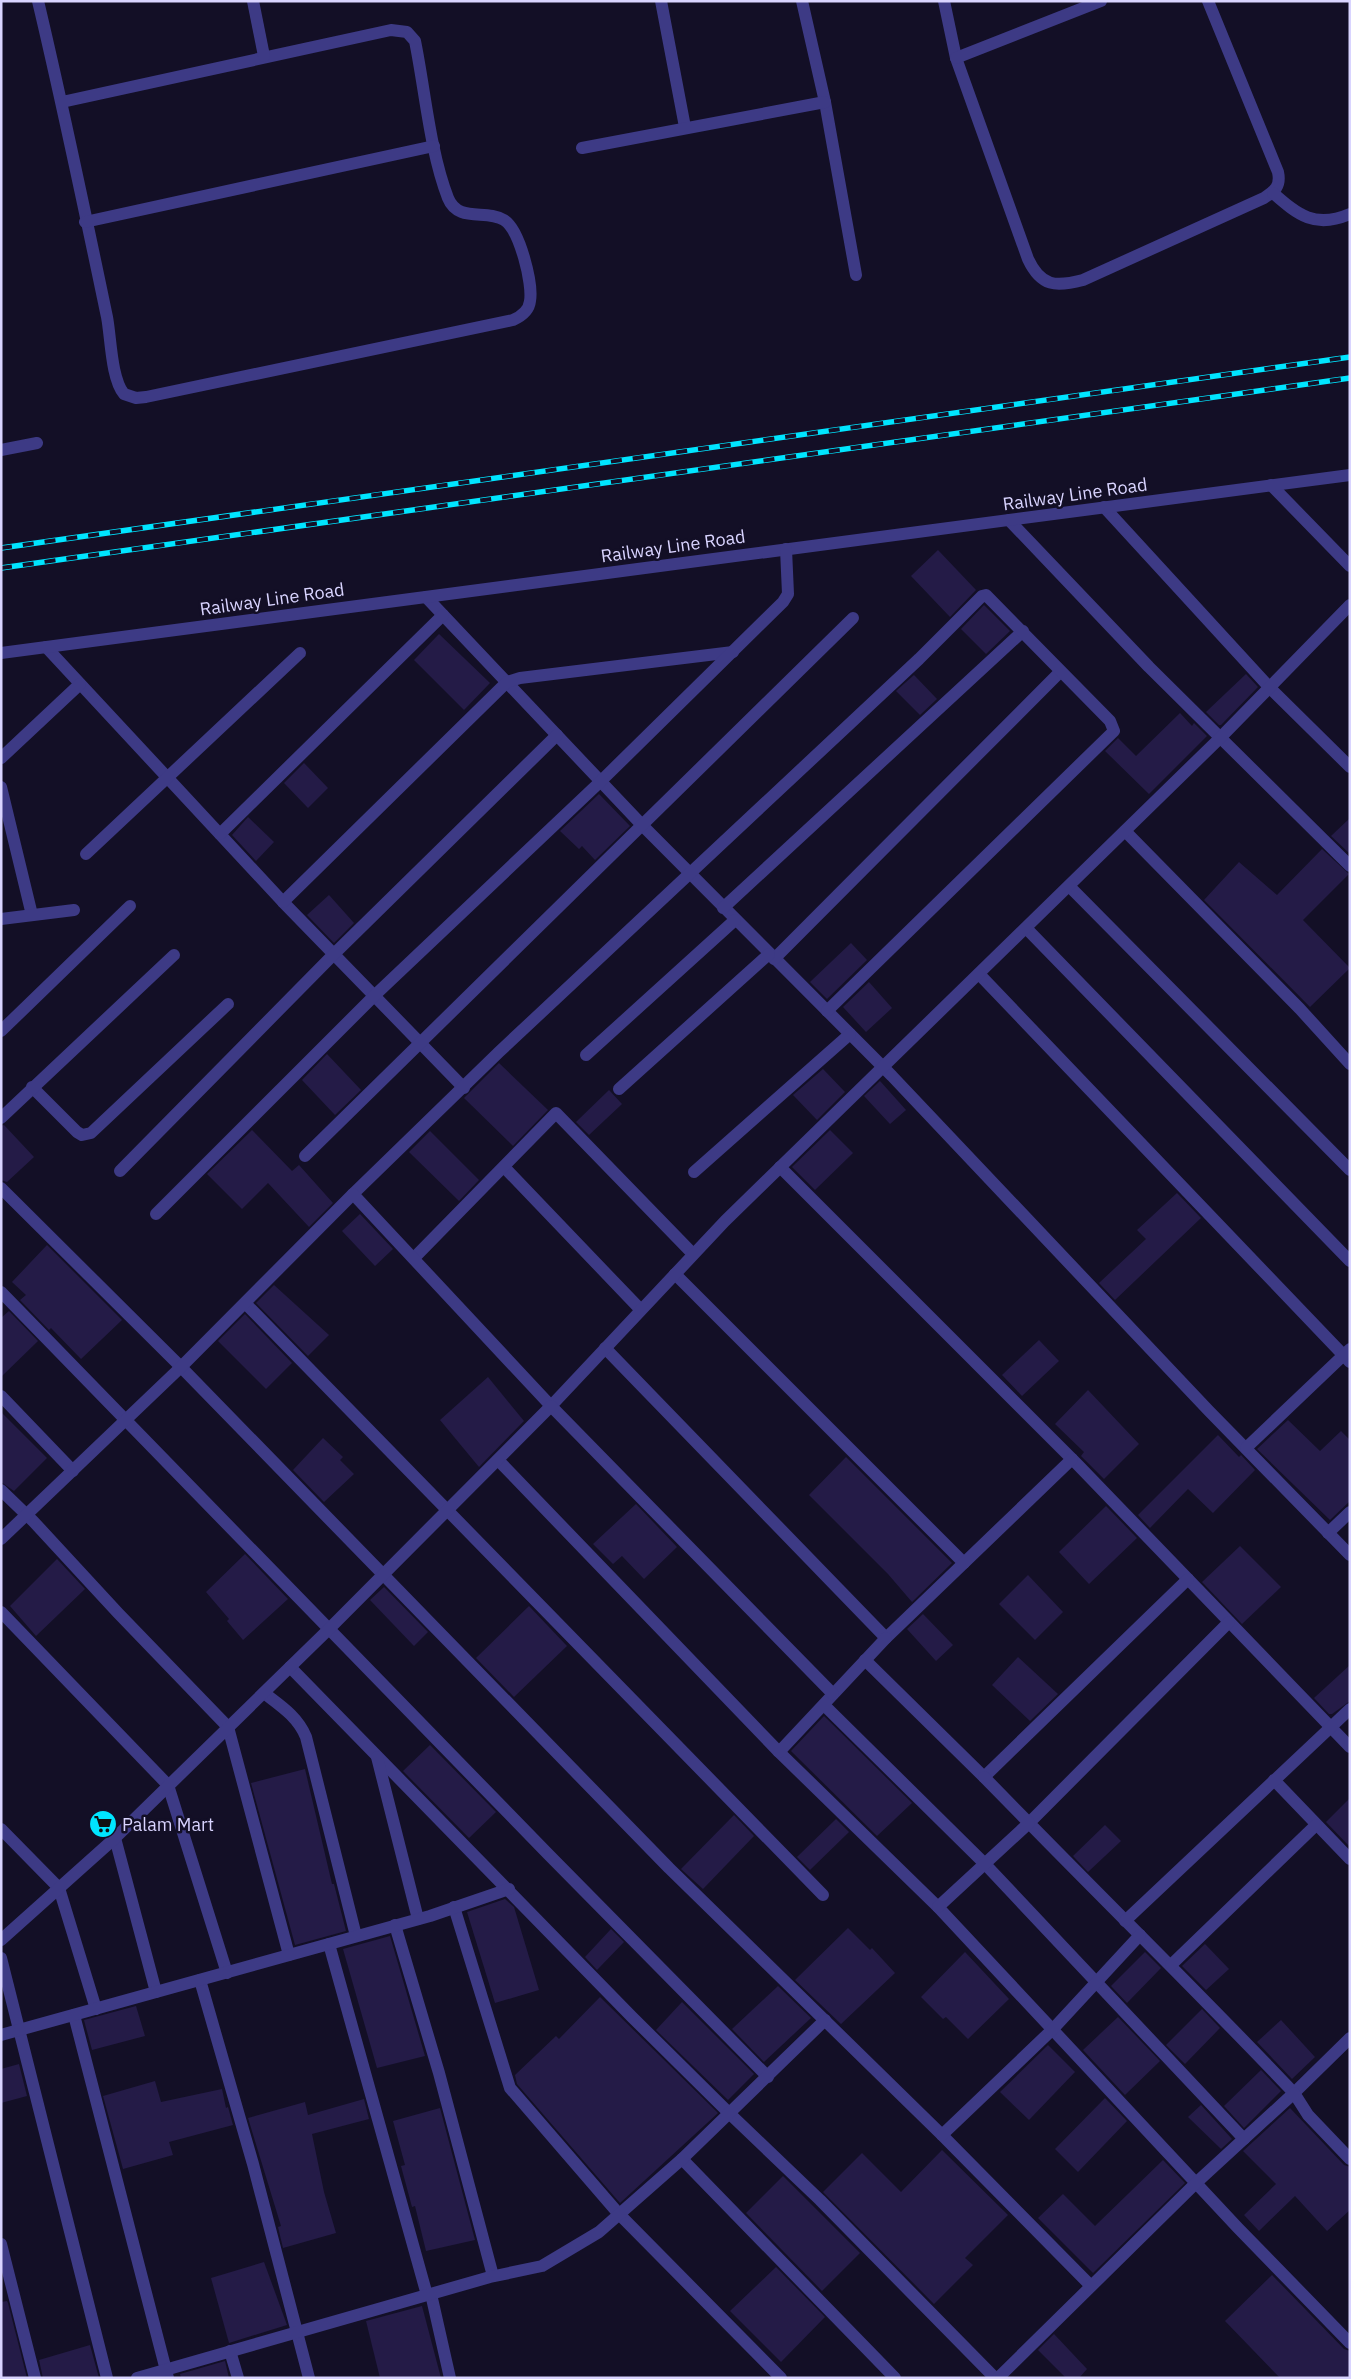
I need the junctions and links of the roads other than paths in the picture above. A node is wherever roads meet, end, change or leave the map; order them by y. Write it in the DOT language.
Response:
graph roads {
  1 [pos="38,1"];
  2 [pos="253,1"];
  3 [pos="661,1"];
  4 [pos="802,1"];
  5 [pos="944,1"];
  6 [pos="1100,1"];
  7 [pos="1208,1"];
  8 [pos="264,56"];
  9 [pos="956,58"];
  10 [pos="62,102"];
  11 [pos="825,102"];
  12 [pos="685,128"];
  13 [pos="434,146"];
  14 [pos="582,148"];
  15 [pos="1272,193"];
  16 [pos="1350,214"];
  17 [pos="86,222"];
  18 [pos="856,275"];
  19 [pos="37,443"];
  20 [pos="1,450"];
  21 [pos="1350,475"];
  22 [pos="1271,485"];
  23 [pos="1104,507"];
  24 [pos="1010,520"];
  25 [pos="786,549"];
  26 [pos="1350,566"];
  27 [pos="426,597"];
  28 [pos="1350,606"];
  29 [pos="443,615"];
  30 [pos="853,618"];
  31 [pos="1023,631"];
  32 [pos="46,647"];
  33 [pos="733,652"];
  34 [pos="1,653"];
  35 [pos="300,653"];
  36 [pos="1060,672"];
  37 [pos="507,682"];
  38 [pos="80,684"];
  39 [pos="1270,688"];
  40 [pos="557,734"];
  41 [pos="1220,738"];
  42 [pos="1,758"];
  43 [pos="1350,767"];
  44 [pos="167,778"];
  45 [pos="601,781"];
  46 [pos="1,787"];
  47 [pos="642,825"];
  48 [pos="1125,831"];
  49 [pos="220,834"];
  50 [pos="86,854"];
  51 [pos="1350,866"];
  52 [pos="691,873"];
  53 [pos="1069,886"];
  54 [pos="283,902"];
  55 [pos="130,906"];
  56 [pos="723,908"];
  57 [pos="74,910"];
  58 [pos="32,916"];
  59 [pos="1,919"];
  60 [pos="735,920"];
  61 [pos="1026,928"];
  62 [pos="334,954"];
  63 [pos="174,955"];
  64 [pos="772,957"];
  65 [pos="979,974"];
  66 [pos="374,996"];
  67 [pos="228,1004"];
  68 [pos="827,1011"];
  69 [pos="1,1031"];
  70 [pos="850,1034"];
  71 [pos="419,1042"];
  72 [pos="586,1056"];
  73 [pos="1350,1064"];
  74 [pos="883,1067"];
  75 [pos="32,1087"];
  76 [pos="464,1088"];
  77 [pos="619,1089"];
  78 [pos="1,1118"];
  79 [pos="305,1156"];
  80 [pos="780,1167"];
  81 [pos="504,1168"];
  82 [pos="1350,1170"];
  83 [pos="120,1171"];
  84 [pos="694,1172"];
  85 [pos="1,1188"];
  86 [pos="354,1194"];
  87 [pos="156,1214"];
  88 [pos="693,1254"];
  89 [pos="414,1258"];
  90 [pos="1350,1261"];
  91 [pos="675,1274"];
  92 [pos="1,1292"];
  93 [pos="246,1304"];
  94 [pos="640,1310"];
  95 [pos="605,1348"];
  96 [pos="1348,1356"];
  97 [pos="181,1367"];
  98 [pos="1,1396"];
  99 [pos="551,1406"];
  100 [pos="126,1420"];
  101 [pos="1246,1448"];
  102 [pos="1072,1459"];
  103 [pos="498,1460"];
  104 [pos="73,1470"];
  105 [pos="1,1490"];
  106 [pos="447,1511"];
  107 [pos="1350,1512"];
  108 [pos="27,1515"];
  109 [pos="1328,1533"];
  110 [pos="1,1539"];
  111 [pos="1350,1555"];
  112 [pos="964,1563"];
  113 [pos="383,1576"];
  114 [pos="1188,1579"];
  115 [pos="1,1612"];
  116 [pos="1230,1622"];
  117 [pos="330,1628"];
  118 [pos="886,1638"];
  119 [pos="865,1660"];
  120 [pos="290,1667"];
  121 [pos="264,1693"];
  122 [pos="833,1694"];
  123 [pos="824,1705"];
  124 [pos="1350,1709"];
  125 [pos="228,1727"];
  126 [pos="1330,1727"];
  127 [pos="1350,1746"];
  128 [pos="779,1752"];
  129 [pos="376,1755"];
  130 [pos="984,1777"];
  131 [pos="1274,1780"];
  132 [pos="168,1785"];
  133 [pos="1029,1823"];
  134 [pos="1316,1825"];
  135 [pos="1,1829"];
  136 [pos="115,1838"];
  137 [pos="1350,1859"];
  138 [pos="985,1864"];
  139 [pos="59,1888"];
  140 [pos="509,1889"];
  141 [pos="822,1895"];
  142 [pos="938,1907"];
  143 [pos="454,1908"];
  144 [pos="418,1919"];
  145 [pos="1125,1921"];
  146 [pos="395,1925"];
  147 [pos="1140,1935"];
  148 [pos="356,1936"];
  149 [pos="1,1940"];
  150 [pos="329,1944"];
  151 [pos="289,1955"];
  152 [pos="1,1958"];
  153 [pos="1171,1965"];
  154 [pos="227,1973"];
  155 [pos="200,1980"];
  156 [pos="1097,1981"];
  157 [pos="156,1992"];
  158 [pos="96,2009"];
  159 [pos="74,2015"];
  160 [pos="825,2020"];
  161 [pos="20,2029"];
  162 [pos="1053,2029"];
  163 [pos="1,2035"];
  164 [pos="1350,2038"];
  165 [pos="768,2077"];
  166 [pos="1294,2093"];
  167 [pos="730,2114"];
  168 [pos="942,2135"];
  169 [pos="1244,2139"];
  170 [pos="682,2159"];
  171 [pos="1350,2159"];
  172 [pos="1197,2182"];
  173 [pos="618,2213"];
  174 [pos="1,2244"];
  175 [pos="493,2276"];
  176 [pos="1091,2286"];
  177 [pos="429,2294"];
  178 [pos="296,2332"];
  179 [pos="1350,2343"];
  180 [pos="230,2351"];
  181 [pos="167,2373"];
  182 [pos="35,2378"];
  183 [pos="107,2378"];
  184 [pos="137,2378"];
  185 [pos="238,2378"];
  186 [pos="309,2378"];
  187 [pos="450,2378"];
  188 [pos="782,2378"];
  189 [pos="895,2378"];
  190 [pos="997,2378"];
  1 -- 10 [label="street"];
  2 -- 8 [label="street"];
  3 -- 12 [label="street"];
  4 -- 11 [label="street"];
  5 -- 9 [label="street"];
  6 -- 9 [label="street"];
  7 -- 15 [label="street"];
  8 -- 10 [label="street"];
  8 -- 13 [label="street"];
  9 -- 15 [label="street"];
  10 -- 17 [label="street"];
  11 -- 12 [label="street"];
  11 -- 18 [label="street"];
  12 -- 14 [label="street"];
  13 -- 17 [label="street"];
  13 -- 17 [label="street"];
  15 -- 16 [label="street"];
  19 -- 20 [label="street"];
  21 -- 22 [label="street, Railway Line Road"];
  22 -- 23 [label="street, Railway Line Road"];
  22 -- 26 [label="street"];
  23 -- 24 [label="street, Railway Line Road"];
  23 -- 39 [label="street"];
  24 -- 25 [label="street, Railway Line Road"];
  24 -- 41 [label="street"];
  25 -- 27 [label="street, Railway Line Road"];
  25 -- 33 [label="street"];
  27 -- 29 [label="street"];
  27 -- 32 [label="street, Railway Line Road"];
  28 -- 39 [label="street"];
  29 -- 37 [label="street"];
  29 -- 49 [label="street"];
  30 -- 47 [label="street"];
  31 -- 36 [label="street"];
  31 -- 52 [label="street"];
  31 -- 56 [label="street"];
  32 -- 34 [label="street, Railway Line Road"];
  32 -- 38 [label="street"];
  33 -- 37 [label="street"];
  33 -- 45 [label="street"];
  35 -- 44 [label="street"];
  36 -- 64 [label="street"];
  36 -- 68 [label="street"];
  37 -- 40 [label="street"];
  37 -- 54 [label="street"];
  38 -- 42 [label="street"];
  38 -- 44 [label="street"];
  39 -- 41 [label="street"];
  39 -- 43 [label="street"];
  40 -- 45 [label="street"];
  40 -- 62 [label="street"];
  41 -- 48 [label="street"];
  41 -- 51 [label="street"];
  44 -- 49 [label="street"];
  44 -- 50 [label="street"];
  45 -- 47 [label="street"];
  45 -- 66 [label="street"];
  46 -- 58 [label="street"];
  47 -- 52 [label="street"];
  47 -- 71 [label="street"];
  48 -- 53 [label="street"];
  48 -- 73 [label="street"];
  49 -- 54 [label="street"];
  52 -- 56 [label="street"];
  52 -- 76 [label="street"];
  53 -- 61 [label="street"];
  53 -- 82 [label="street"];
  54 -- 62 [label="street"];
  55 -- 69 [label="street"];
  56 -- 60 [label="street"];
  57 -- 58 [label="street"];
  58 -- 59 [label="street"];
  60 -- 64 [label="street"];
  60 -- 72 [label="street"];
  61 -- 65 [label="street"];
  61 -- 90 [label="street"];
  62 -- 66 [label="street"];
  62 -- 83 [label="street"];
  63 -- 75 [label="street"];
  64 -- 68 [label="street"];
  64 -- 77 [label="street"];
  65 -- 74 [label="street"];
  65 -- 96 [label="street"];
  66 -- 71 [label="street"];
  66 -- 87 [label="street"];
  67 -- 75 [label="street"];
  68 -- 70 [label="street"];
  70 -- 74 [label="street"];
  70 -- 84 [label="street"];
  71 -- 76 [label="street"];
  71 -- 79 [label="street"];
  74 -- 80 [label="street"];
  74 -- 101 [label="street"];
  75 -- 78 [label="street"];
  76 -- 86 [label="street"];
  80 -- 88 [label="street"];
  80 -- 102 [label="street"];
  81 -- 88 [label="street"];
  81 -- 89 [label="street"];
  81 -- 94 [label="street"];
  85 -- 97 [label="street"];
  86 -- 89 [label="street"];
  86 -- 93 [label="street"];
  88 -- 91 [label="street"];
  89 -- 99 [label="street"];
  91 -- 94 [label="street"];
  91 -- 112 [label="street"];
  92 -- 100 [label="street"];
  93 -- 97 [label="street"];
  93 -- 106 [label="street"];
  94 -- 95 [label="street"];
  95 -- 99 [label="street"];
  95 -- 118 [label="street"];
  96 -- 101 [label="street"];
  97 -- 100 [label="street"];
  97 -- 113 [label="street"];
  98 -- 104 [label="street"];
  99 -- 103 [label="street"];
  99 -- 122 [label="street"];
  100 -- 104 [label="street"];
  100 -- 117 [label="street"];
  101 -- 109 [label="street"];
  102 -- 112 [label="street"];
  102 -- 114 [label="street"];
  103 -- 106 [label="street"];
  103 -- 128 [label="street"];
  104 -- 108 [label="street"];
  105 -- 108 [label="street"];
  106 -- 113 [label="street"];
  106 -- 141 [label="street"];
  107 -- 109 [label="street"];
  108 -- 110 [label="street"];
  108 -- 125 [label="street"];
  109 -- 111 [label="street"];
  112 -- 118 [label="street"];
  113 -- 117 [label="street"];
  113 -- 160 [label="street"];
  114 -- 116 [label="street"];
  114 -- 130 [label="street"];
  115 -- 132 [label="street"];
  116 -- 126 [label="street"];
  116 -- 133 [label="street"];
  117 -- 120 [label="street"];
  117 -- 165 [label="street"];
  118 -- 119 [label="street"];
  119 -- 122 [label="street"];
  119 -- 130 [label="street"];
  120 -- 121 [label="street"];
  120 -- 129 [label="street"];
  121 -- 125 [label="street"];
  121 -- 148 [label="street"];
  122 -- 123 [label="street"];
  123 -- 128 [label="street"];
  123 -- 138 [label="street"];
  124 -- 126 [label="street"];
  125 -- 132 [label="street"];
  125 -- 151 [label="street"];
  126 -- 127 [label="street"];
  126 -- 131 [label="street"];
  128 -- 142 [label="street"];
  129 -- 140 [label="street"];
  129 -- 144 [label="street"];
  130 -- 133 [label="street"];
  131 -- 134 [label="street"];
  131 -- 145 [label="street"];
  132 -- 136 [label="street"];
  132 -- 154 [label="street"];
  133 -- 138 [label="street"];
  133 -- 145 [label="street"];
  134 -- 137 [label="street"];
  134 -- 153 [label="street"];
  135 -- 139 [label="street"];
  136 -- 139 [label="street"];
  136 -- 157 [label="street"];
  138 -- 142 [label="street"];
  138 -- 156 [label="street"];
  139 -- 149 [label="street"];
  139 -- 158 [label="street"];
  140 -- 143 [label="street"];
  140 -- 167 [label="street"];
  142 -- 162 [label="street"];
  143 -- 144 [label="street"];
  143 -- 173 [label="street"];
  144 -- 146 [label="street"];
  145 -- 147 [label="street"];
  146 -- 148 [label="street"];
  146 -- 175 [label="street"];
  147 -- 153 [label="street"];
  147 -- 156 [label="street"];
  148 -- 150 [label="street"];
  150 -- 151 [label="street"];
  150 -- 177 [label="street"];
  151 -- 154 [label="street"];
  152 -- 161 [label="street"];
  153 -- 166 [label="street"];
  154 -- 155 [label="street"];
  155 -- 157 [label="street"];
  155 -- 178 [label="street"];
  156 -- 162 [label="street"];
  156 -- 169 [label="street"];
  157 -- 158 [label="street"];
  158 -- 159 [label="street"];
  159 -- 161 [label="street"];
  159 -- 181 [label="street"];
  160 -- 165 [label="street"];
  160 -- 168 [label="street"];
  161 -- 163 [label="street"];
  161 -- 183 [label="street"];
  162 -- 168 [label="street"];
  162 -- 172 [label="street"];
  164 -- 166 [label="street"];
  165 -- 167 [label="street"];
  166 -- 169 [label="street"];
  166 -- 171 [label="street"];
  167 -- 170 [label="street"];
  167 -- 190 [label="street"];
  168 -- 176 [label="street"];
  169 -- 172 [label="street"];
  170 -- 173 [label="street"];
  170 -- 189 [label="street"];
  172 -- 176 [label="street"];
  172 -- 179 [label="street"];
  173 -- 175 [label="street"];
  173 -- 188 [label="street"];
  174 -- 182 [label="street"];
  175 -- 177 [label="street"];
  176 -- 190 [label="street"];
  177 -- 178 [label="street"];
  177 -- 187 [label="street"];
  178 -- 180 [label="street"];
  178 -- 186 [label="street"];
  180 -- 181 [label="street"];
  180 -- 185 [label="street"];
  181 -- 184 [label="street"];
}
